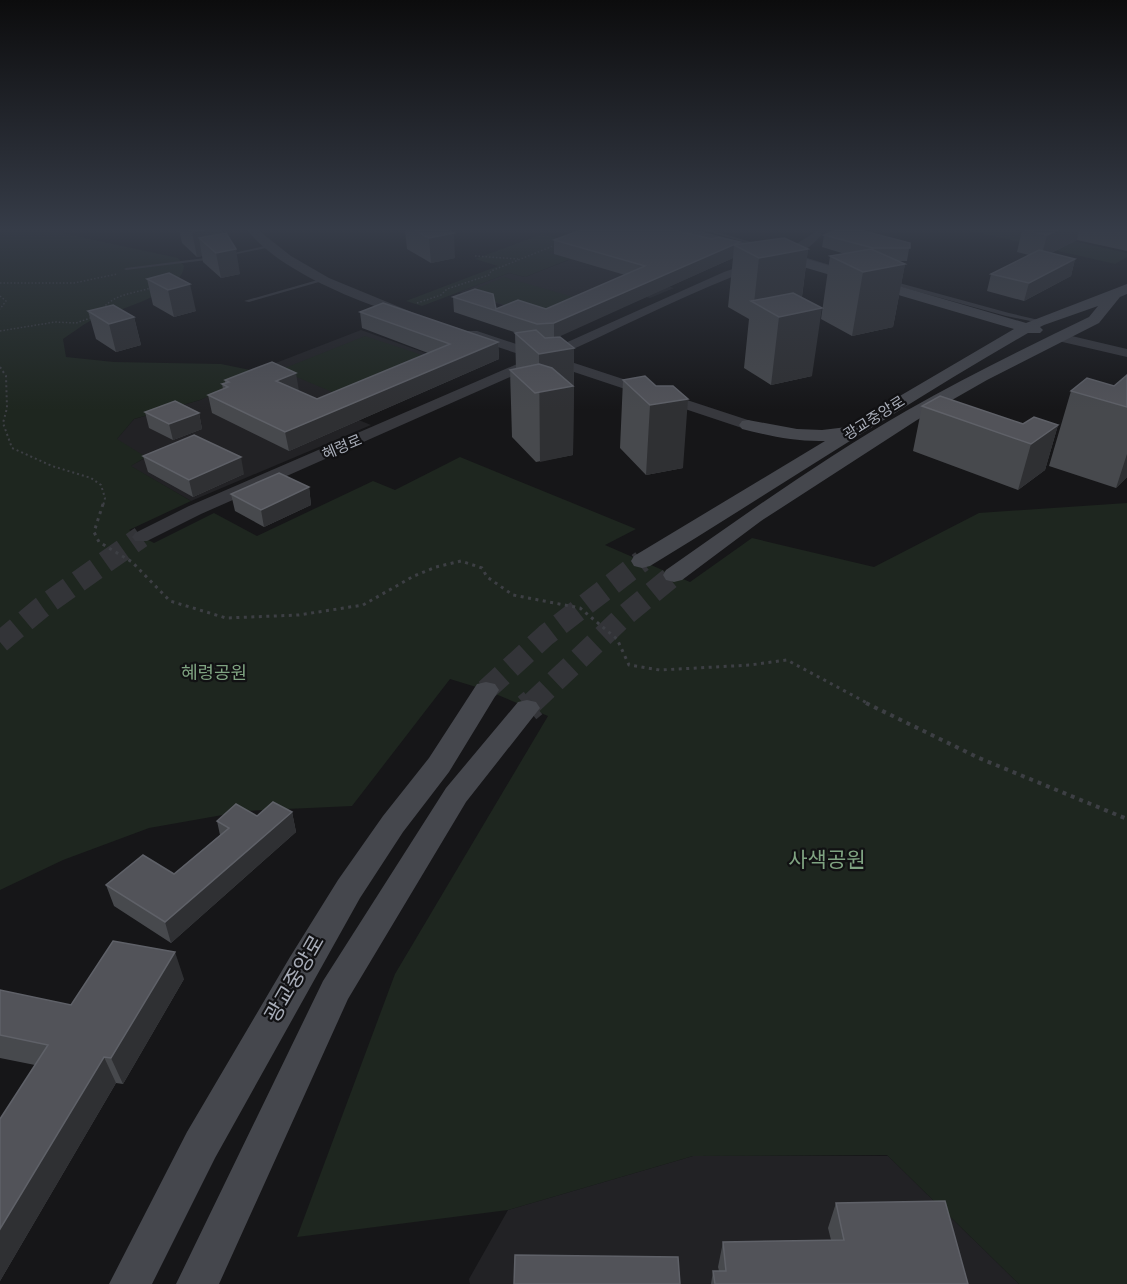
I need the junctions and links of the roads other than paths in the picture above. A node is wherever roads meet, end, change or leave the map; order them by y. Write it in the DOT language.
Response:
graph roads {
  1 [pos="287,290"];
  2 [pos="348,290"];
  3 [pos="695,290"];
  4 [pos="914,290"];
  5 [pos="1121,291"];
  6 [pos="247,301"];
  7 [pos="420,317"];
  8 [pos="1034,325"];
  9 [pos="453,328"];
  10 [pos="1066,334"];
  11 [pos="1127,352"];
  12 [pos="544,357"];
  13 [pos="748,425"];
  14 [pos="855,430"];
  15 [pos="789,471"];
  16 [pos="141,537"];
  17 [pos="642,561"];
  18 [pos="674,575"];
  19 [pos="486,690"];
  20 [pos="527,708"];
  21 [pos="130,1284"];
  22 [pos="197,1284"];
  1 -- 6 [label="lane"];
  2 -- 7 [label="street"];
  3 -- 12 [label="street, 혜령로"];
  4 -- 8 [label="main road"];
  5 -- 8 [label="main road, 광교중앙로"];
  5 -- 10 [label="main road, 광교중앙로"];
  8 -- 10 [label="main road"];
  8 -- 14 [label="main road, 광교중앙로"];
  9 -- 12 [label="street"];
  10 -- 11 [label="street"];
  10 -- 18 [label="main road, 광교중앙로"];
  12 -- 13 [label="street"];
  12 -- 16 [label="street, 혜령로"];
  13 -- 14 [label="main road"];
  13 -- 15 [label="main road"];
  14 -- 15 [label="main road, 광교중앙로"];
  15 -- 17 [label="main road, 광교중앙로"];
  19 -- 21 [label="main road, 광교중앙로"];
  20 -- 22 [label="main road"];
}
